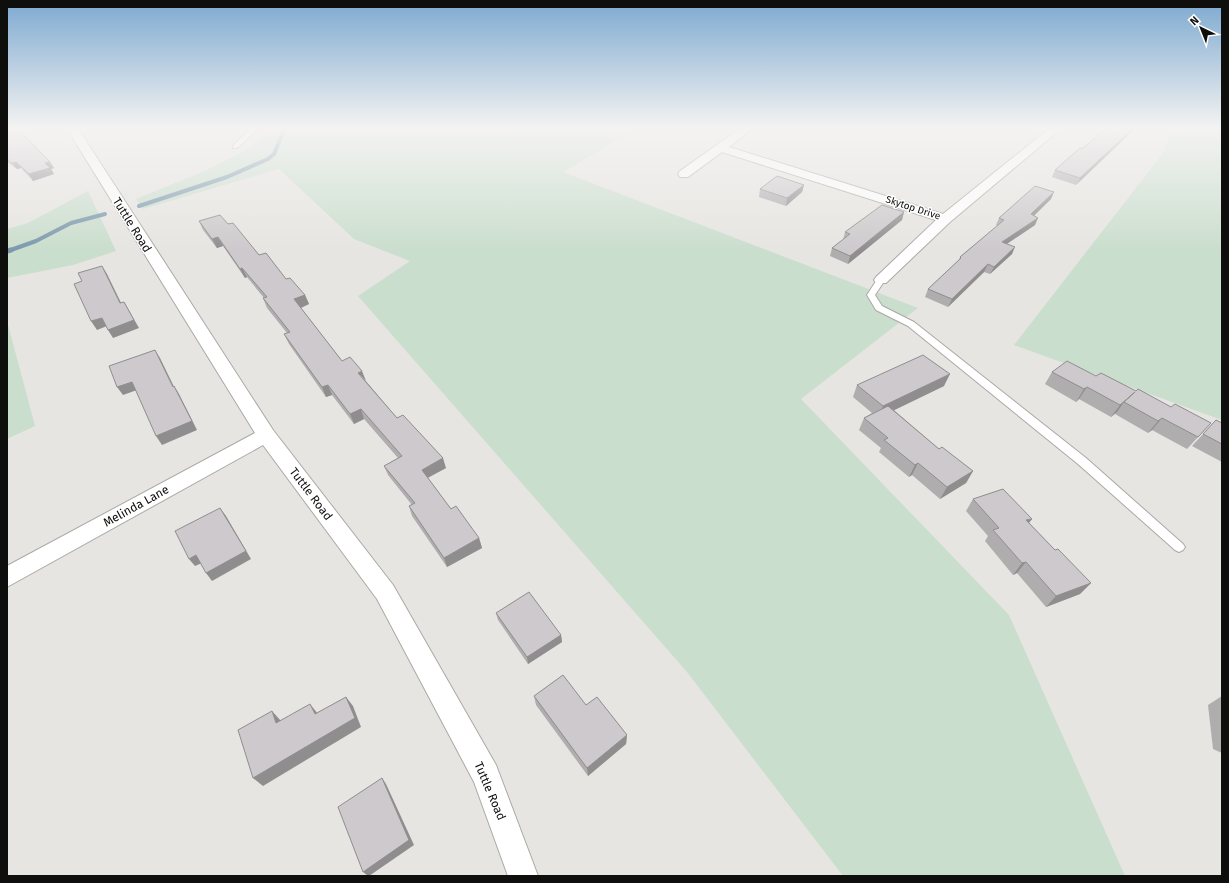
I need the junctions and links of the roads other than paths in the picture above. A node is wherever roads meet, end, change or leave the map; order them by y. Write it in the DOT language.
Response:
graph roads {
  1 [pos="97,168"];
  2 [pos="692,168"];
  3 [pos="785,168"];
  4 [pos="1007,168"];
  5 [pos="684,174"];
  6 [pos="945,219"];
  7 [pos="881,280"];
  8 [pos="266,435"];
  9 [pos="1179,547"];
  10 [pos="7,577"];
  11 [pos="523,876"];
  1 -- 8 [label="street, Tuttle Road"];
  2 -- 5 [label="street"];
  3 -- 6 [label="street, Skytop Drive"];
  4 -- 6 [label="street"];
  6 -- 7 [label="street"];
  7 -- 9 [label="lane"];
  8 -- 10 [label="street, Melinda Lane"];
  8 -- 11 [label="street, Tuttle Road"];
}
